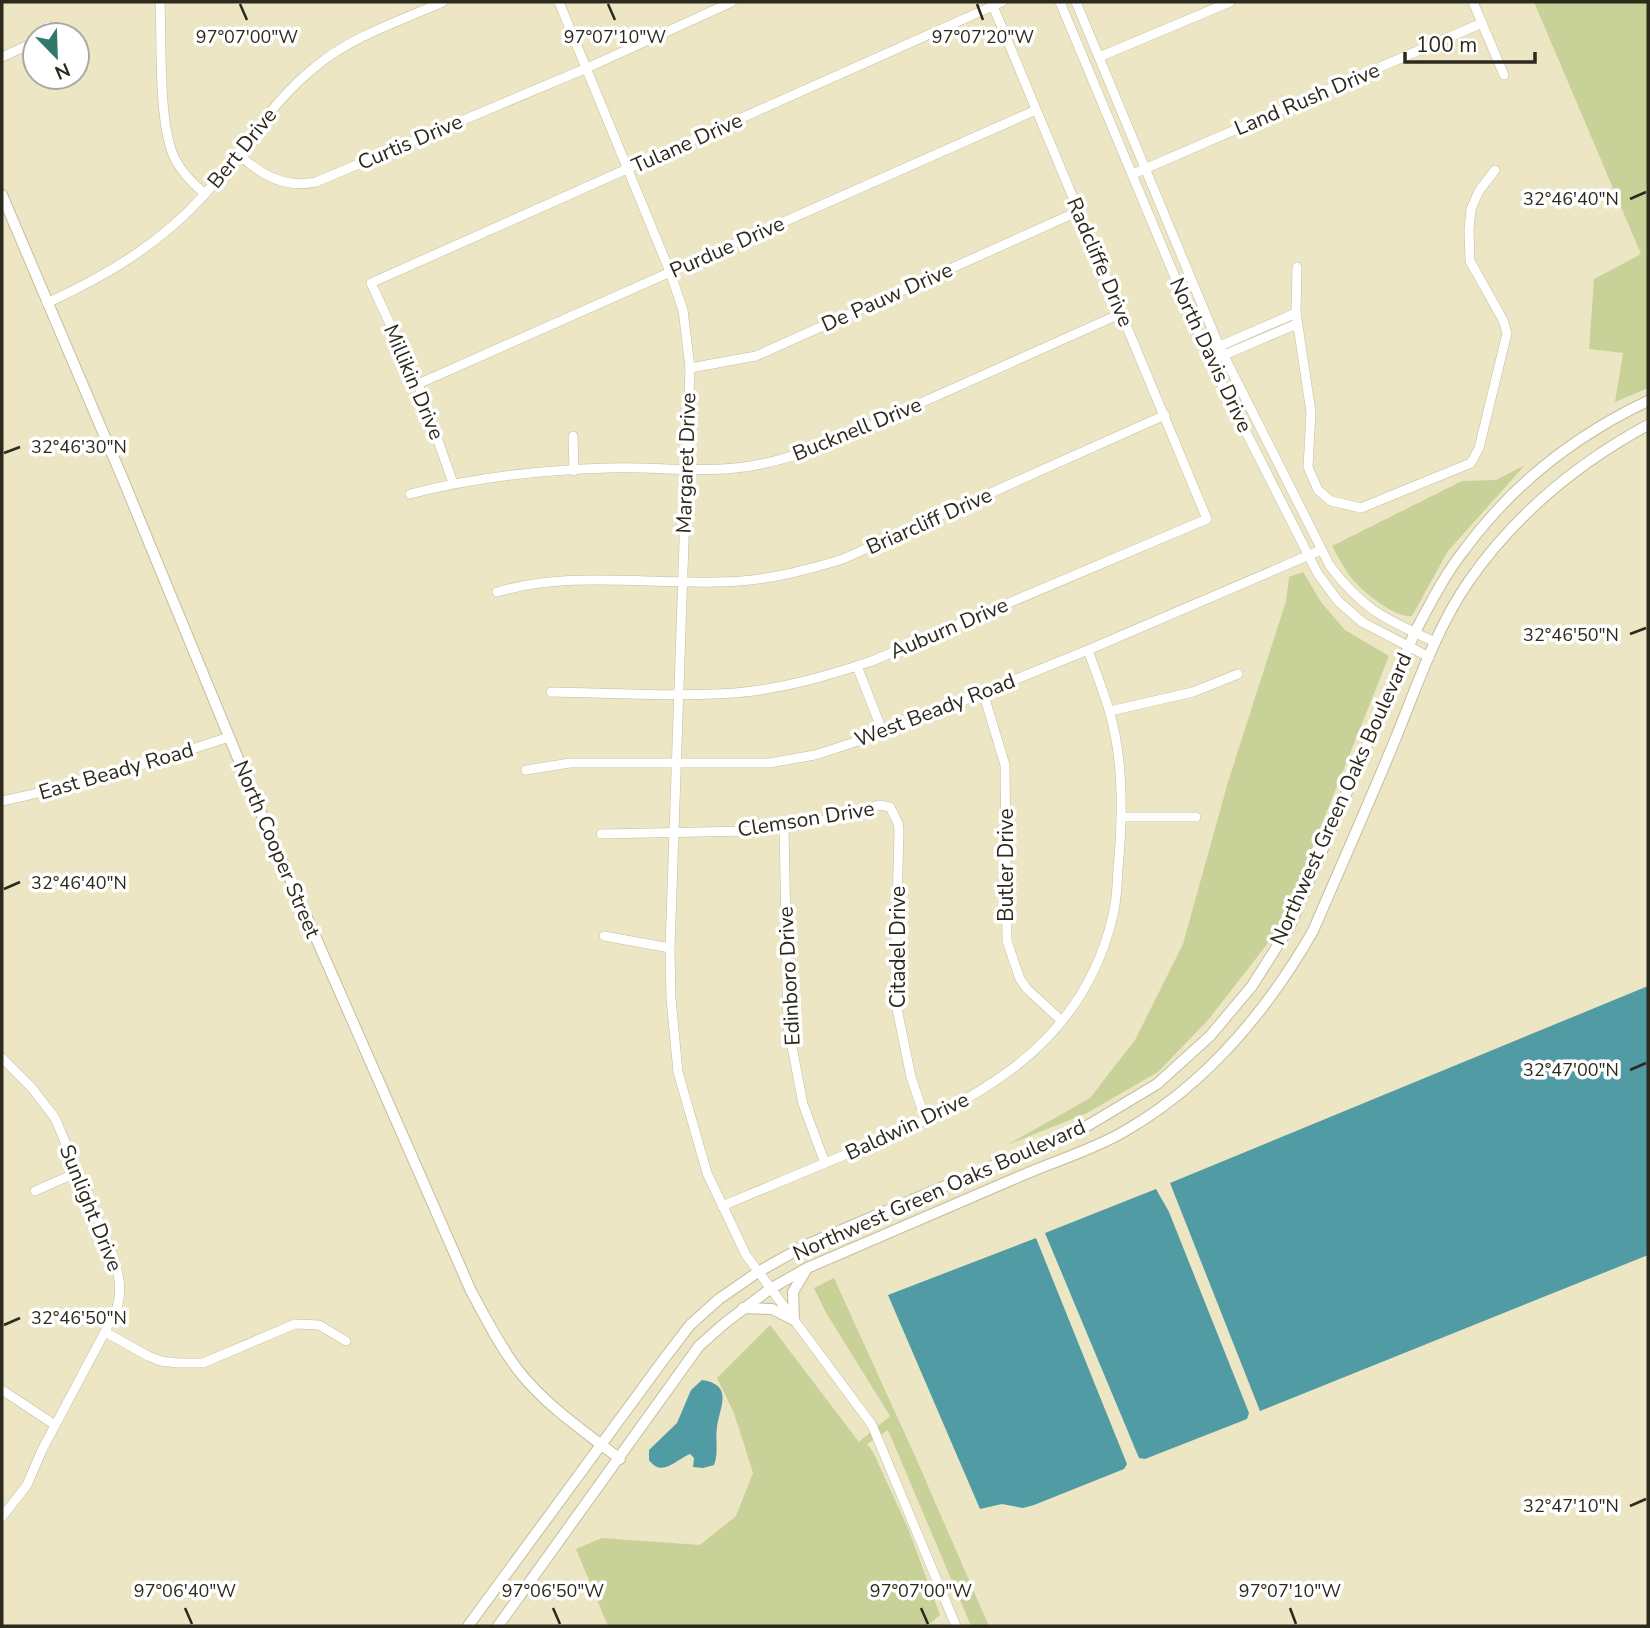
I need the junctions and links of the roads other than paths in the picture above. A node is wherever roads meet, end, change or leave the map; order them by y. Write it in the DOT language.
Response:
graph roads {
  1 [pos="160,2"];
  2 [pos="443,2"];
  3 [pos="559,2"];
  4 [pos="732,2"];
  5 [pos="1060,2"];
  6 [pos="1076,2"];
  7 [pos="1230,2"];
  8 [pos="1473,2"];
  9 [pos="997,4"];
  10 [pos="1482,23"];
  11 [pos="21,48"];
  12 [pos="2,57"];
  13 [pos="1099,57"];
  14 [pos="587,68"];
  15 [pos="1504,75"];
  16 [pos="1036,110"];
  17 [pos="237,153"];
  18 [pos="629,169"];
  19 [pos="1146,169"];
  20 [pos="1495,170"];
  21 [pos="1132,174"];
  22 [pos="205,194"];
  23 [pos="2,195"];
  24 [pos="1079,211"];
  25 [pos="1297,267"];
  26 [pos="670,272"];
  27 [pos="371,283"];
  28 [pos="47,303"];
  29 [pos="1122,313"];
  30 [pos="1296,313"];
  31 [pos="1297,324"];
  32 [pos="1221,351"];
  33 [pos="1208,357"];
  34 [pos="690,368"];
  35 [pos="418,384"];
  36 [pos="1648,401"];
  37 [pos="1165,415"];
  38 [pos="1648,425"];
  39 [pos="573,436"];
  40 [pos="686,469"];
  41 [pos="574,471"];
  42 [pos="453,483"];
  43 [pos="410,494"];
  44 [pos="1207,519"];
  45 [pos="1321,550"];
  46 [pos="1309,555"];
  47 [pos="683,582"];
  48 [pos="497,592"];
  49 [pos="1415,632"];
  50 [pos="1436,642"];
  51 [pos="1408,648"];
  52 [pos="1088,650"];
  53 [pos="1429,657"];
  54 [pos="857,666"];
  55 [pos="1238,674"];
  56 [pos="551,692"];
  57 [pos="983,692"];
  58 [pos="679,693"];
  59 [pos="1110,711"];
  60 [pos="883,733"];
  61 [pos="229,737"];
  62 [pos="676,763"];
  63 [pos="526,770"];
  64 [pos="2,801"];
  65 [pos="893,812"];
  66 [pos="1121,817"];
  67 [pos="1196,817"];
  68 [pos="785,827"];
  69 [pos="674,832"];
  70 [pos="601,834"];
  71 [pos="604,936"];
  72 [pos="670,948"];
  73 [pos="1062,1021"];
  74 [pos="3,1063"];
  75 [pos="926,1121"];
  76 [pos="825,1163"];
  77 [pos="78,1172"];
  78 [pos="35,1191"];
  79 [pos="722,1206"];
  80 [pos="807,1268"];
  81 [pos="758,1272"];
  82 [pos="770,1289"];
  83 [pos="743,1308"];
  84 [pos="794,1320"];
  85 [pos="105,1332"];
  86 [pos="346,1341"];
  87 [pos="2,1390"];
  88 [pos="55,1425"];
  89 [pos="602,1445"];
  90 [pos="620,1459"];
  91 [pos="2,1517"];
  92 [pos="497,1587"];
  93 [pos="516,1601"];
  94 [pos="468,1626"];
  95 [pos="498,1626"];
  96 [pos="956,1626"];
  1 -- 22 [label="street"];
  2 -- 17 [label="street, Bert Drive"];
  3 -- 14 [label="street, Margaret Drive"];
  4 -- 14 [label="street, Curtis Drive"];
  5 -- 21 [label="street, North Davis Drive"];
  6 -- 13 [label="street, North Davis Drive"];
  7 -- 13 [label="street"];
  8 -- 10 [label="street"];
  9 -- 16 [label="street, Radcliffe Drive"];
  9 -- 18 [label="street, Tulane Drive"];
  10 -- 15 [label="street"];
  10 -- 19 [label="street, Land Rush Drive"];
  11 -- 12 [label="street"];
  13 -- 19 [label="street, North Davis Drive"];
  14 -- 17 [label="street, Curtis Drive"];
  14 -- 18 [label="street, Margaret Drive"];
  16 -- 24 [label="street, Radcliffe Drive"];
  16 -- 26 [label="street, Purdue Drive"];
  17 -- 22 [label="street, Bert Drive"];
  18 -- 26 [label="street, Margaret Drive"];
  18 -- 27 [label="street, Tulane Drive"];
  19 -- 21 [label="street, Land Rush Drive"];
  19 -- 32 [label="street, North Davis Drive"];
  20 -- 31 [label="street"];
  21 -- 33 [label="street, North Davis Drive"];
  22 -- 28 [label="street, Bert Drive"];
  23 -- 28 [label="main road, North Cooper Street"];
  24 -- 29 [label="street, Radcliffe Drive"];
  24 -- 34 [label="street, De Pauw Drive"];
  25 -- 30 [label="street"];
  26 -- 34 [label="street, Margaret Drive"];
  26 -- 35 [label="street, Purdue Drive"];
  27 -- 35 [label="street, Millikin Drive"];
  28 -- 61 [label="main road, North Cooper Street"];
  29 -- 37 [label="street, Radcliffe Drive"];
  29 -- 40 [label="street, Bucknell Drive"];
  30 -- 31 [label="street"];
  30 -- 32 [label="street"];
  31 -- 32 [label="street"];
  32 -- 33 [label="street"];
  32 -- 45 [label="street, North Davis Drive"];
  33 -- 46 [label="street, North Davis Drive"];
  34 -- 40 [label="street, Margaret Drive"];
  35 -- 42 [label="street, Millikin Drive"];
  36 -- 49 [label="main road, Northwest Green Oaks Boulevard"];
  37 -- 44 [label="street, Radcliffe Drive"];
  37 -- 47 [label="street, Briarcliff Drive"];
  38 -- 50 [label="main road, Northwest Green Oaks Boulevard"];
  39 -- 41 [label="street"];
  40 -- 41 [label="street, Bucknell Drive"];
  40 -- 47 [label="street, Margaret Drive"];
  41 -- 42 [label="street, Bucknell Drive"];
  42 -- 43 [label="street, Bucknell Drive"];
  44 -- 54 [label="street, Auburn Drive"];
  45 -- 46 [label="street, West Beady Road"];
  45 -- 49 [label="street, North Davis Drive"];
  46 -- 51 [label="street, North Davis Drive"];
  46 -- 52 [label="street, West Beady Road"];
  47 -- 48 [label="street, Briarcliff Drive"];
  47 -- 58 [label="street, Margaret Drive"];
  49 -- 50 [label="street, North Davis Drive"];
  49 -- 51 [label="main road, Northwest Green Oaks Boulevard"];
  50 -- 53 [label="main road, Northwest Green Oaks Boulevard"];
  51 -- 53 [label="street, North Davis Drive"];
  51 -- 81 [label="main road, Northwest Green Oaks Boulevard"];
  52 -- 57 [label="street, West Beady Road"];
  52 -- 59 [label="street, Baldwin Drive"];
  53 -- 80 [label="main road, Northwest Green Oaks Boulevard"];
  54 -- 58 [label="street, Auburn Drive"];
  54 -- 60 [label="street"];
  55 -- 59 [label="street"];
  56 -- 58 [label="street, Auburn Drive"];
  57 -- 60 [label="street, West Beady Road"];
  57 -- 73 [label="street, Butler Drive"];
  58 -- 62 [label="street, Margaret Drive"];
  59 -- 66 [label="street, Baldwin Drive"];
  60 -- 62 [label="street, West Beady Road"];
  61 -- 64 [label="street, East Beady Road"];
  61 -- 89 [label="main road, North Cooper Street"];
  62 -- 63 [label="street, West Beady Road"];
  62 -- 69 [label="street, Margaret Drive"];
  65 -- 68 [label="street, Clemson Drive"];
  65 -- 75 [label="street, Citadel Drive"];
  66 -- 67 [label="street"];
  66 -- 73 [label="street, Baldwin Drive"];
  68 -- 69 [label="street, Clemson Drive"];
  68 -- 76 [label="street, Edinboro Drive"];
  69 -- 70 [label="street, Clemson Drive"];
  69 -- 72 [label="street, Margaret Drive"];
  71 -- 72 [label="street"];
  72 -- 79 [label="street, Margaret Drive"];
  73 -- 75 [label="street, Baldwin Drive"];
  74 -- 77 [label="street, Sunlight Drive"];
  75 -- 76 [label="street, Baldwin Drive"];
  76 -- 79 [label="street, Baldwin Drive"];
  77 -- 78 [label="street"];
  77 -- 85 [label="street, Sunlight Drive"];
  79 -- 81 [label="street, Margaret Drive"];
  80 -- 82 [label="main road, Northwest Green Oaks Boulevard"];
  80 -- 84 [label="main road"];
  81 -- 82 [label="street, Margaret Drive"];
  81 -- 89 [label="main road, Northwest Green Oaks Boulevard"];
  82 -- 83 [label="main road, Northwest Green Oaks Boulevard"];
  82 -- 84 [label="street, Margaret Drive"];
  83 -- 84 [label="main road"];
  83 -- 90 [label="main road, Northwest Green Oaks Boulevard"];
  84 -- 96 [label="street, Margaret Drive"];
  85 -- 86 [label="street"];
  85 -- 88 [label="street, Sunlight Drive"];
  87 -- 88 [label="street"];
  88 -- 91 [label="street, Sunlight Drive"];
  89 -- 90 [label="main road, North Cooper Street"];
  89 -- 92 [label="main road, Northwest Green Oaks Boulevard"];
  90 -- 93 [label="main road, Northwest Green Oaks Boulevard"];
  92 -- 93 [label="main road"];
  92 -- 94 [label="main road, Northwest Green Oaks Boulevard"];
  93 -- 95 [label="main road, Northwest Green Oaks Boulevard"];
}
